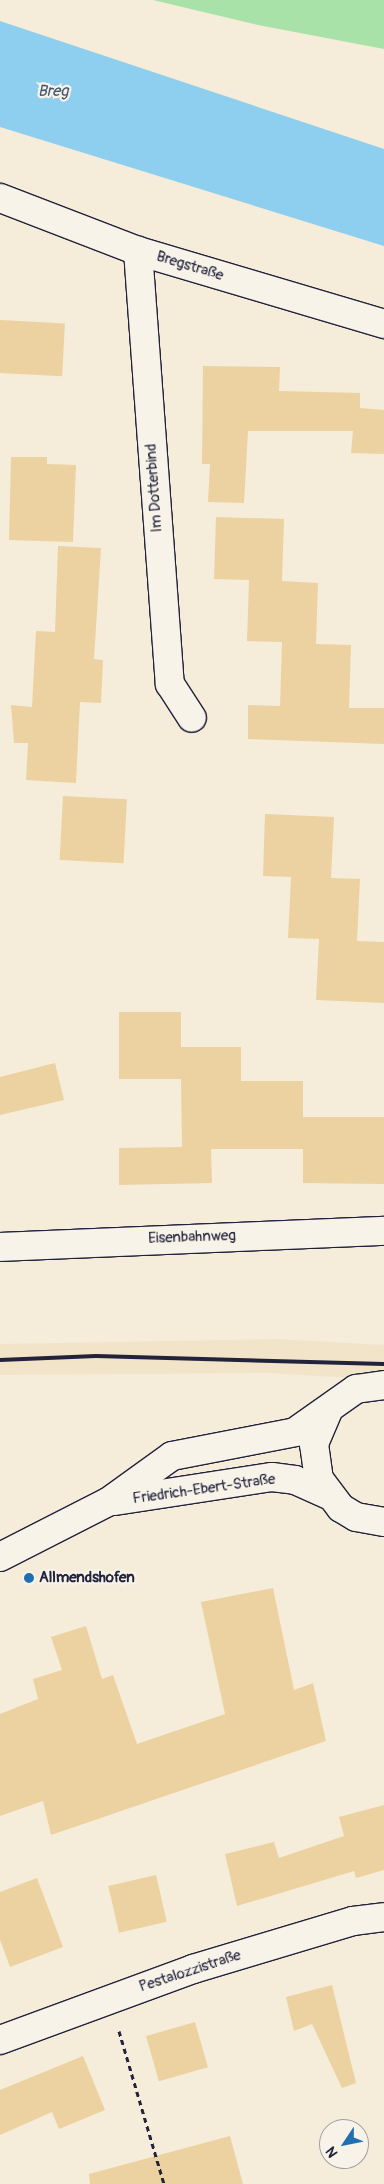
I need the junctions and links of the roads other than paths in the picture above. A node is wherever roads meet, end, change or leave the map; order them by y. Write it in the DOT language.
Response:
graph roads {
  1 [pos="0,198"];
  2 [pos="138,251"];
  3 [pos="384,324"];
  4 [pos="192,718"];
  5 [pos="384,1231"];
  6 [pos="0,1247"];
  7 [pos="384,1385"];
  8 [pos="324,1418"];
  9 [pos="328,1495"];
  10 [pos="108,1502"];
  11 [pos="384,1522"];
  12 [pos="0,1557"];
  13 [pos="384,1917"];
  14 [pos="0,2040"];
  1 -- 2 [label="street, Bregstraße"];
  2 -- 3 [label="street, Bregstraße"];
  2 -- 4 [label="street, Im Dotterbind"];
  5 -- 6 [label="street, Eisenbahnweg"];
  7 -- 8 [label="street, Friedrich-Ebert-Straße"];
  8 -- 9 [label="street"];
  8 -- 10 [label="street, Friedrich-Ebert-Straße"];
  9 -- 10 [label="street, Friedrich-Ebert-Straße"];
  9 -- 11 [label="street, Friedrich-Ebert-Straße"];
  10 -- 12 [label="street, Friedrich-Ebert-Straße"];
  13 -- 14 [label="street, Pestalozzistraße"];
}
